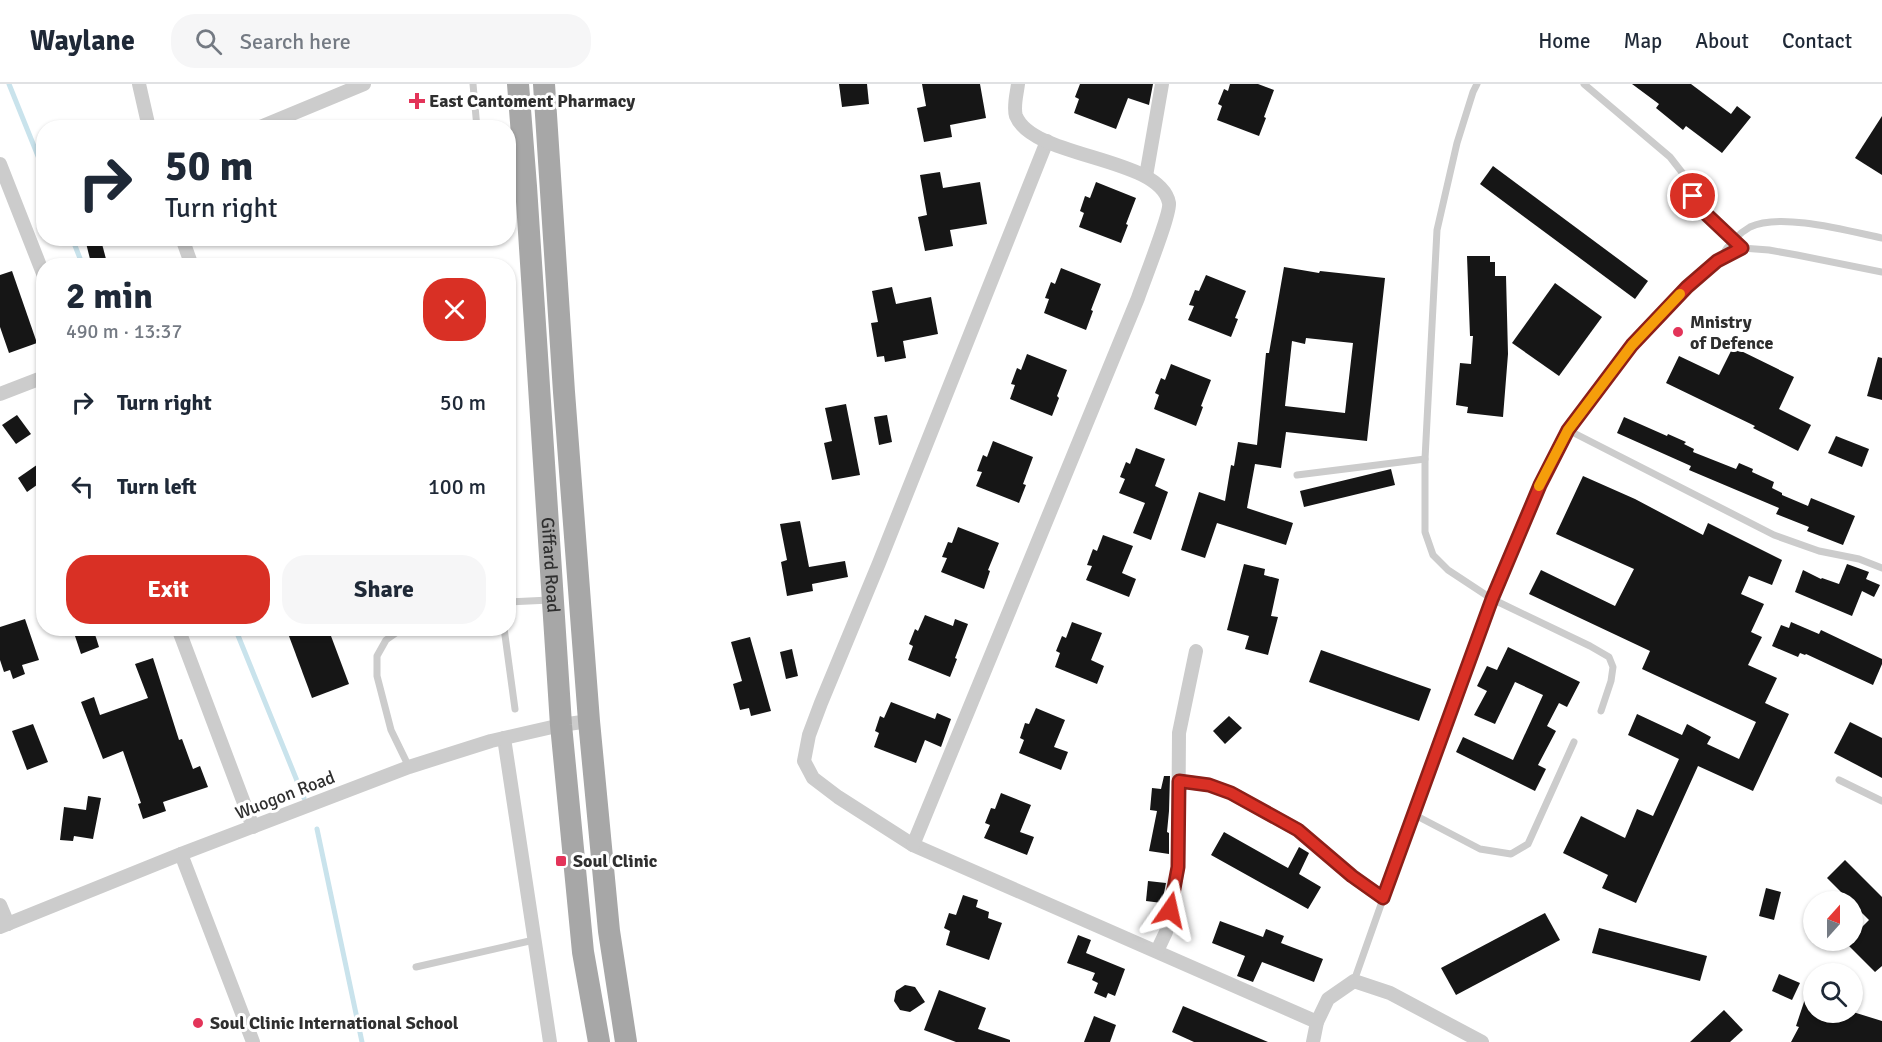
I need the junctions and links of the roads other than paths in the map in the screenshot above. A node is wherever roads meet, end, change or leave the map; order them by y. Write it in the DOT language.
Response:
graph roads {
  1 [pos="139,84"];
  2 [pos="364,84"];
  3 [pos="473,84"];
  4 [pos="518,84"];
  5 [pos="544,84"];
  6 [pos="1018,84"];
  7 [pos="1162,84"];
  8 [pos="1477,84"];
  9 [pos="1584,84"];
  10 [pos="147,120"];
  11 [pos="277,120"];
  12 [pos="476,120"];
  13 [pos="1047,141"];
  14 [pos="0,164"];
  15 [pos="1146,176"];
  16 [pos="1882,238"];
  17 [pos="1733,239"];
  18 [pos="1742,248"];
  19 [pos="37,258"];
  20 [pos="1717,261"];
  21 [pos="1882,272"];
  22 [pos="36,380"];
  23 [pos="0,394"];
  24 [pos="1568,430"];
  25 [pos="1425,459"];
  26 [pos="1297,475"];
  27 [pos="1882,568"];
  28 [pos="1492,599"];
  29 [pos="553,600"];
  30 [pos="516,602"];
  31 [pos="181,636"];
  32 [pos="392,636"];
  33 [pos="505,636"];
  34 [pos="1196,651"];
  35 [pos="515,709"];
  36 [pos="1601,711"];
  37 [pos="589,721"];
  38 [pos="561,725"];
  39 [pos="504,738"];
  40 [pos="1574,742"];
  41 [pos="410,767"];
  42 [pos="1839,780"];
  43 [pos="1179,781"];
  44 [pos="1882,801"];
  45 [pos="1413,814"];
  46 [pos="253,827"];
  47 [pos="913,845"];
  48 [pos="181,854"];
  49 [pos="1383,898"];
  50 [pos="0,905"];
  51 [pos="4,925"];
  52 [pos="534,940"];
  53 [pos="1157,951"];
  54 [pos="416,967"];
  55 [pos="1354,981"];
  56 [pos="1317,1022"];
  57 [pos="253,1042"];
  58 [pos="550,1042"];
  59 [pos="599,1042"];
  60 [pos="626,1042"];
  61 [pos="1313,1042"];
  62 [pos="1482,1042"];
  1 -- 10 [label="street"];
  2 -- 11 [label="street"];
  3 -- 12 [label="lane"];
  4 -- 29 [label="main road, Giffard Road"];
  5 -- 37 [label="main road, Giffard Road"];
  6 -- 13 [label="street"];
  7 -- 15 [label="street"];
  8 -- 25 [label="lane"];
  9 -- 17 [label="lane"];
  13 -- 15 [label="street"];
  13 -- 47 [label="street"];
  14 -- 19 [label="street"];
  15 -- 47 [label="street"];
  16 -- 17 [label="lane"];
  17 -- 18 [label="lane"];
  17 -- 20 [label="lane"];
  18 -- 20 [label="lane"];
  18 -- 21 [label="lane"];
  20 -- 24 [label="lane"];
  22 -- 23 [label="street"];
  24 -- 27 [label="lane"];
  24 -- 28 [label="lane"];
  25 -- 26 [label="lane"];
  25 -- 28 [label="lane"];
  28 -- 36 [label="lane"];
  28 -- 45 [label="lane"];
  29 -- 30 [label="lane"];
  29 -- 38 [label="main road, Giffard Road"];
  31 -- 46 [label="street"];
  32 -- 41 [label="lane"];
  33 -- 35 [label="lane"];
  34 -- 43 [label="street"];
  37 -- 38 [label="street, Wuogon Road"];
  37 -- 60 [label="main road, Giffard Road"];
  38 -- 39 [label="street, Wuogon Road"];
  38 -- 59 [label="main road, Giffard Road"];
  39 -- 41 [label="street, Wuogon Road"];
  39 -- 52 [label="street"];
  40 -- 45 [label="lane"];
  41 -- 46 [label="street, Wuogon Road"];
  42 -- 44 [label="lane"];
  43 -- 49 [label="street"];
  43 -- 53 [label="street"];
  45 -- 49 [label="lane"];
  46 -- 48 [label="street, Wuogon Road"];
  47 -- 53 [label="street"];
  48 -- 51 [label="street, Wuogon Road"];
  48 -- 57 [label="street"];
  49 -- 55 [label="lane"];
  50 -- 51 [label="street"];
  52 -- 54 [label="lane"];
  52 -- 58 [label="street"];
  53 -- 56 [label="street"];
  55 -- 56 [label="street"];
  55 -- 62 [label="street"];
  56 -- 61 [label="street"];
}
